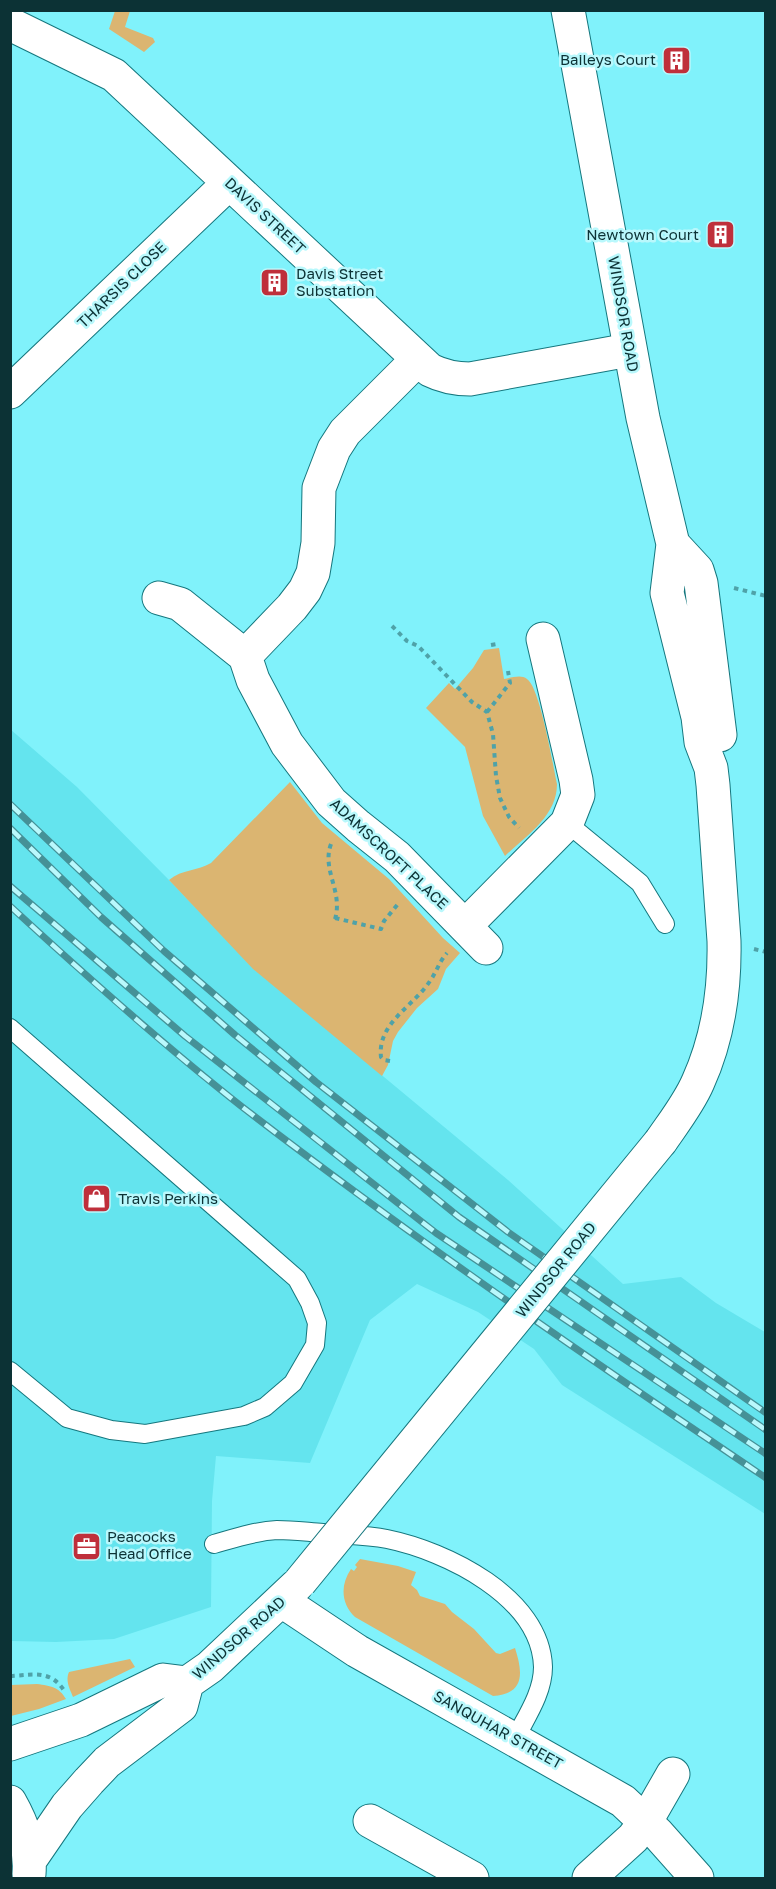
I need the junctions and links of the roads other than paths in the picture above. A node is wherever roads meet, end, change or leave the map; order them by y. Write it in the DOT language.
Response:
graph roads {
  1 [pos="568,10"];
  2 [pos="10,24"];
  3 [pos="229,183"];
  4 [pos="629,350"];
  5 [pos="418,359"];
  6 [pos="12,387"];
  7 [pos="159,598"];
  8 [pos="543,639"];
  9 [pos="245,656"];
  10 [pos="567,823"];
  11 [pos="665,924"];
  12 [pos="10,1028"];
  13 [pos="10,1371"];
  14 [pos="214,1544"];
  15 [pos="291,1591"];
  16 [pos="187,1683"];
  17 [pos="515,1739"];
  18 [pos="10,1744"];
  19 [pos="673,1774"];
  20 [pos="10,1802"];
  21 [pos="370,1821"];
  22 [pos="646,1821"];
  23 [pos="30,1869"];
  24 [pos="472,1878"];
  25 [pos="589,1878"];
  26 [pos="697,1878"];
  1 -- 4 [label="street, WINDSOR ROAD"];
  2 -- 3 [label="street, DAVIS STREET"];
  3 -- 5 [label="street, DAVIS STREET"];
  3 -- 6 [label="street, THARSIS CLOSE"];
  4 -- 5 [label="street, DAVIS STREET"];
  4 -- 15 [label="street, WINDSOR ROAD, bridge"];
  5 -- 9 [label="street"];
  7 -- 9 [label="street"];
  8 -- 10 [label="street, ADAMSCROFT PLACE"];
  9 -- 10 [label="street, ADAMSCROFT PLACE"];
  10 -- 11 [label="lane"];
  12 -- 13 [label="lane"];
  14 -- 17 [label="lane"];
  15 -- 16 [label="street, WINDSOR ROAD"];
  15 -- 17 [label="street, SANQUHAR STREET"];
  16 -- 18 [label="street, WINDSOR ROAD"];
  16 -- 23 [label="street, WINDSOR ROAD"];
  17 -- 22 [label="street, SANQUHAR STREET"];
  19 -- 22 [label="street"];
  20 -- 23 [label="street"];
  21 -- 24 [label="street"];
  22 -- 25 [label="street"];
  22 -- 26 [label="street, SANQUHAR STREET"];
}
